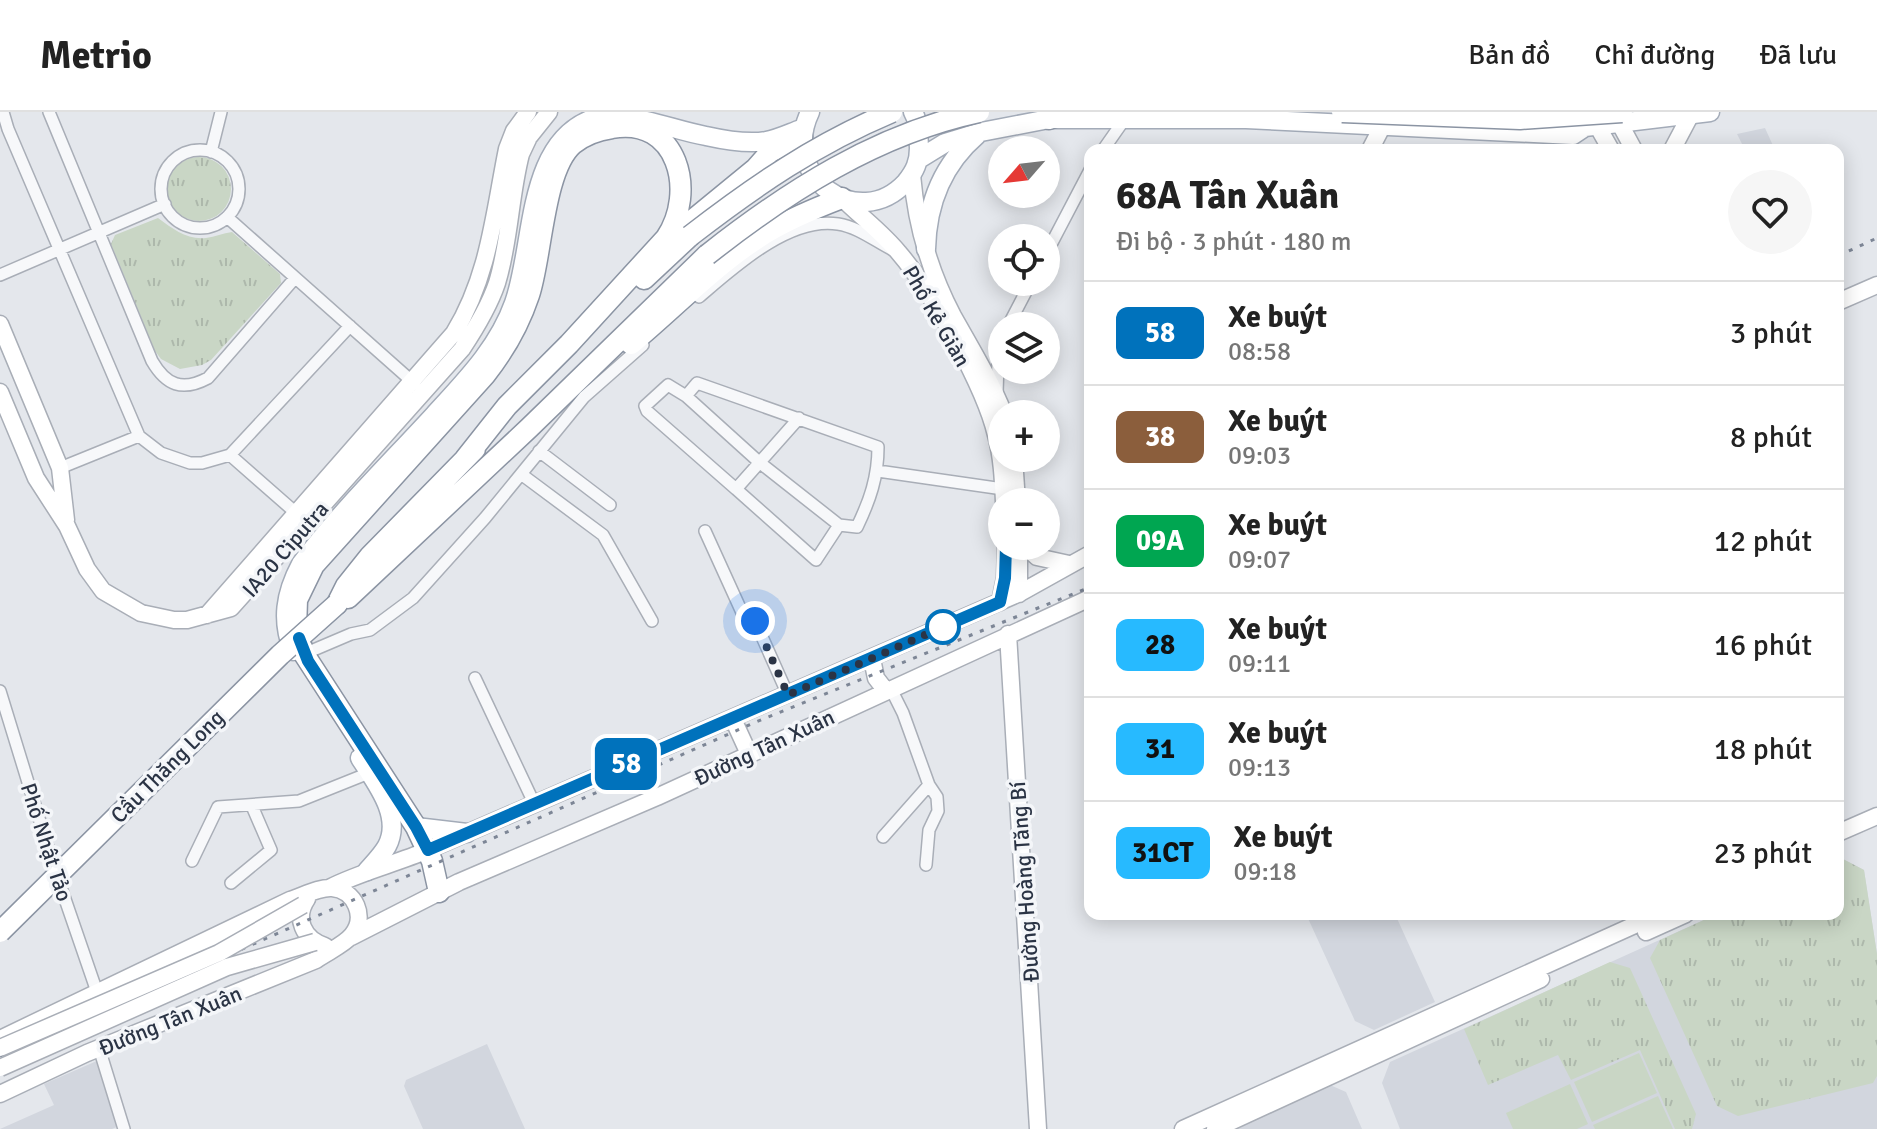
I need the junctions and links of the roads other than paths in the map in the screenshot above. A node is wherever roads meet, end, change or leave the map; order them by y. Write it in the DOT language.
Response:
graph roads {
  1 [pos="3,112"];
  2 [pos="49,112"];
  3 [pos="221,112"];
  4 [pos="528,112"];
  5 [pos="549,112"];
  6 [pos="892,112"];
  7 [pos="913,112"];
  8 [pos="1069,112"];
  9 [pos="1342,112"];
  10 [pos="1425,112"];
  11 [pos="1710,112"];
  12 [pos="1055,116"];
  13 [pos="1619,116"];
  14 [pos="1690,116"];
  15 [pos="1124,120"];
  16 [pos="805,122"];
  17 [pos="980,122"];
  18 [pos="1591,122"];
  19 [pos="1383,125"];
  20 [pos="1107,144"];
  21 [pos="1373,144"];
  22 [pos="1607,144"];
  23 [pos="1631,144"];
  24 [pos="1675,144"];
  25 [pos="211,152"];
  26 [pos="915,167"];
  27 [pos="1084,181"];
  28 [pos="842,198"];
  29 [pos="165,204"];
  30 [pos="227,217"];
  31 [pos="838,224"];
  32 [pos="1060,227"];
  33 [pos="97,232"];
  34 [pos="59,248"];
  35 [pos="926,249"];
  36 [pos="901,254"];
  37 [pos="650,255"];
  38 [pos="0,275"];
  39 [pos="295,278"];
  40 [pos="1877,285"];
  41 [pos="1844,299"];
  42 [pos="0,324"];
  43 [pos="350,326"];
  44 [pos="978,374"];
  45 [pos="997,384"];
  46 [pos="418,387"];
  47 [pos="0,392"];
  48 [pos="686,396"];
  49 [pos="997,398"];
  50 [pos="799,418"];
  51 [pos="529,428"];
  52 [pos="139,436"];
  53 [pos="539,451"];
  54 [pos="230,455"];
  55 [pos="465,459"];
  56 [pos="759,462"];
  57 [pos="60,468"];
  58 [pos="878,471"];
  59 [pos="521,474"];
  60 [pos="36,478"];
  61 [pos="1003,488"];
  62 [pos="736,489"];
  63 [pos="988,493"];
  64 [pos="610,505"];
  65 [pos="296,513"];
  66 [pos="839,525"];
  67 [pos="67,526"];
  68 [pos="705,531"];
  69 [pos="1084,557"];
  70 [pos="1006,560"];
  71 [pos="1021,560"];
  72 [pos="1051,560"];
  73 [pos="1069,564"];
  74 [pos="1019,594"];
  75 [pos="1084,601"];
  76 [pos="1000,602"];
  77 [pos="337,604"];
  78 [pos="207,615"];
  79 [pos="652,621"];
  80 [pos="1008,634"];
  81 [pos="304,654"];
  82 [pos="872,659"];
  83 [pos="475,678"];
  84 [pos="888,690"];
  85 [pos="0,691"];
  86 [pos="788,695"];
  87 [pos="733,719"];
  88 [pos="749,754"];
  89 [pos="369,773"];
  90 [pos="929,785"];
  91 [pos="534,803"];
  92 [pos="252,806"];
  93 [pos="1877,816"];
  94 [pos="416,827"];
  95 [pos="1877,828"];
  96 [pos="1844,830"];
  97 [pos="467,833"];
  98 [pos="883,837"];
  99 [pos="1844,843"];
  100 [pos="428,850"];
  101 [pos="192,861"];
  102 [pos="926,865"];
  103 [pos="54,867"];
  104 [pos="367,871"];
  105 [pos="231,883"];
  106 [pos="439,892"];
  107 [pos="315,895"];
  108 [pos="1646,920"];
  109 [pos="1673,920"];
  110 [pos="0,921"];
  111 [pos="0,932"];
  112 [pos="345,941"];
  113 [pos="315,942"];
  114 [pos="97,992"];
  115 [pos="1,1041"];
  116 [pos="99,1048"];
  117 [pos="0,1066"];
  118 [pos="11,1088"];
  119 [pos="124,1129"];
  120 [pos="1038,1129"];
  121 [pos="1183,1129"];
  122 [pos="1215,1129"];
  1 -- 34 [label="street"];
  2 -- 33 [label="street"];
  3 -- 25 [label="street"];
  4 -- 46 [label="main road, IA20 Ciputra"];
  5 -- 46 [label="main road, IA20 Ciputra"];
  6 -- 55 [label="highway, bridge"];
  7 -- 26 [label="main road"];
  8 -- 12 [label="highway"];
  9 -- 13 [label="highway, bridge"];
  10 -- 18 [label="main road"];
  11 -- 14 [label="main road"];
  12 -- 15 [label="main road"];
  12 -- 17 [label="main road"];
  13 -- 14 [label="main road"];
  13 -- 18 [label="main road"];
  13 -- 23 [label="main road"];
  14 -- 24 [label="main road"];
  15 -- 19 [label="main road"];
  15 -- 20 [label="street"];
  16 -- 28 [label="main road"];
  16 -- 37 [label="highway"];
  16 -- 89 [label="main road"];
  17 -- 26 [label="main road"];
  17 -- 35 [label="main road"];
  17 -- 51 [label="highway, bridge"];
  18 -- 19 [label="main road"];
  18 -- 22 [label="main road"];
  19 -- 21 [label="main road"];
  25 -- 29 [label="street"];
  25 -- 30 [label="street"];
  26 -- 28 [label="main road"];
  26 -- 35 [label="main road, Phố Kẻ Giàn"];
  27 -- 32 [label="street"];
  28 -- 31 [label="street"];
  28 -- 36 [label="main road, Phố Kẻ Giàn"];
  28 -- 51 [label="highway"];
  29 -- 30 [label="street"];
  29 -- 33 [label="street"];
  30 -- 39 [label="street"];
  31 -- 36 [label="street"];
  31 -- 53 [label="street"];
  33 -- 34 [label="street"];
  33 -- 39 [label="street"];
  34 -- 38 [label="street"];
  34 -- 52 [label="street"];
  35 -- 44 [label="main road, Phố Kẻ Giàn"];
  36 -- 44 [label="main road, Phố Kẻ Giàn"];
  37 -- 55 [label="highway"];
  37 -- 81 [label="highway"];
  39 -- 43 [label="street"];
  40 -- 41 [label="main road"];
  42 -- 57 [label="main road"];
  43 -- 46 [label="street"];
  43 -- 54 [label="street"];
  44 -- 49 [label="main road, Phố Kẻ Giàn"];
  44 -- 61 [label="main road, Phố Kẻ Giàn"];
  45 -- 49 [label="street"];
  46 -- 65 [label="main road, IA20 Ciputra"];
  46 -- 78 [label="main road, IA20 Ciputra"];
  47 -- 60 [label="main road"];
  48 -- 50 [label="street"];
  48 -- 56 [label="street"];
  48 -- 62 [label="street"];
  50 -- 56 [label="street"];
  50 -- 58 [label="street"];
  51 -- 77 [label="highway, Cầu Thăng Long"];
  52 -- 54 [label="street"];
  52 -- 57 [label="street"];
  53 -- 59 [label="street"];
  53 -- 64 [label="street"];
  54 -- 65 [label="street"];
  55 -- 77 [label="highway, Cầu Thăng Long"];
  56 -- 62 [label="street"];
  56 -- 66 [label="street"];
  57 -- 60 [label="main road"];
  57 -- 67 [label="main road"];
  58 -- 63 [label="street"];
  58 -- 66 [label="street"];
  59 -- 79 [label="street"];
  59 -- 81 [label="street"];
  60 -- 67 [label="main road"];
  62 -- 66 [label="street"];
  65 -- 78 [label="main road, IA20 Ciputra"];
  67 -- 78 [label="main road"];
  68 -- 86 [label="street"];
  69 -- 73 [label="main road, Đường Tân Xuân"];
  70 -- 76 [label="main road"];
  71 -- 74 [label="main road"];
  72 -- 73 [label="main road"];
  73 -- 74 [label="main road, Đường Tân Xuân"];
  74 -- 76 [label="main road, Đường Tân Xuân"];
  75 -- 80 [label="main road, Đường Tân Xuân"];
  76 -- 82 [label="main road, Đường Tân Xuân"];
  77 -- 111 [label="highway, Cầu Thăng Long, bridge"];
  80 -- 84 [label="main road, Đường Tân Xuân"];
  80 -- 120 [label="main road, Đường Hoàng Tăng Bí"];
  81 -- 94 [label="highway"];
  82 -- 84 [label="main road"];
  82 -- 86 [label="main road, Đường Tân Xuân"];
  83 -- 91 [label="street"];
  84 -- 88 [label="main road, Đường Tân Xuân"];
  84 -- 90 [label="street"];
  85 -- 103 [label="street, Phố Nhật Tảo"];
  86 -- 87 [label="main road, Đường Tân Xuân"];
  87 -- 88 [label="main road"];
  87 -- 91 [label="main road, Đường Tân Xuân"];
  88 -- 106 [label="main road, Đường Tân Xuân"];
  89 -- 92 [label="street"];
  89 -- 104 [label="main road"];
  90 -- 98 [label="street"];
  90 -- 102 [label="street"];
  91 -- 97 [label="main road, Đường Tân Xuân"];
  92 -- 101 [label="street"];
  92 -- 105 [label="street"];
  93 -- 96 [label="main road"];
  94 -- 97 [label="main road"];
  94 -- 100 [label="highway"];
  95 -- 99 [label="main road"];
  97 -- 100 [label="main road, Đường Tân Xuân"];
  100 -- 104 [label="main road, Đường Tân Xuân"];
  100 -- 106 [label="highway"];
  103 -- 110 [label="street"];
  103 -- 114 [label="street, Phố Nhật Tảo"];
  104 -- 107 [label="main road, Đường Tân Xuân"];
  106 -- 112 [label="main road, Đường Tân Xuân"];
  107 -- 112 [label="main road"];
  107 -- 113 [label="main road"];
  107 -- 114 [label="main road, Đường Tân Xuân"];
  107 -- 115 [label="main road, bridge"];
  108 -- 121 [label="main road"];
  109 -- 122 [label="main road"];
  112 -- 113 [label="main road"];
  112 -- 116 [label="main road, Đường Tân Xuân"];
  113 -- 117 [label="main road, bridge"];
  114 -- 115 [label="main road, Đường Tân Xuân"];
  115 -- 118 [label="main road"];
  116 -- 118 [label="main road, Đường Tân Xuân"];
  116 -- 119 [label="street"];
  117 -- 118 [label="main road"];
}
